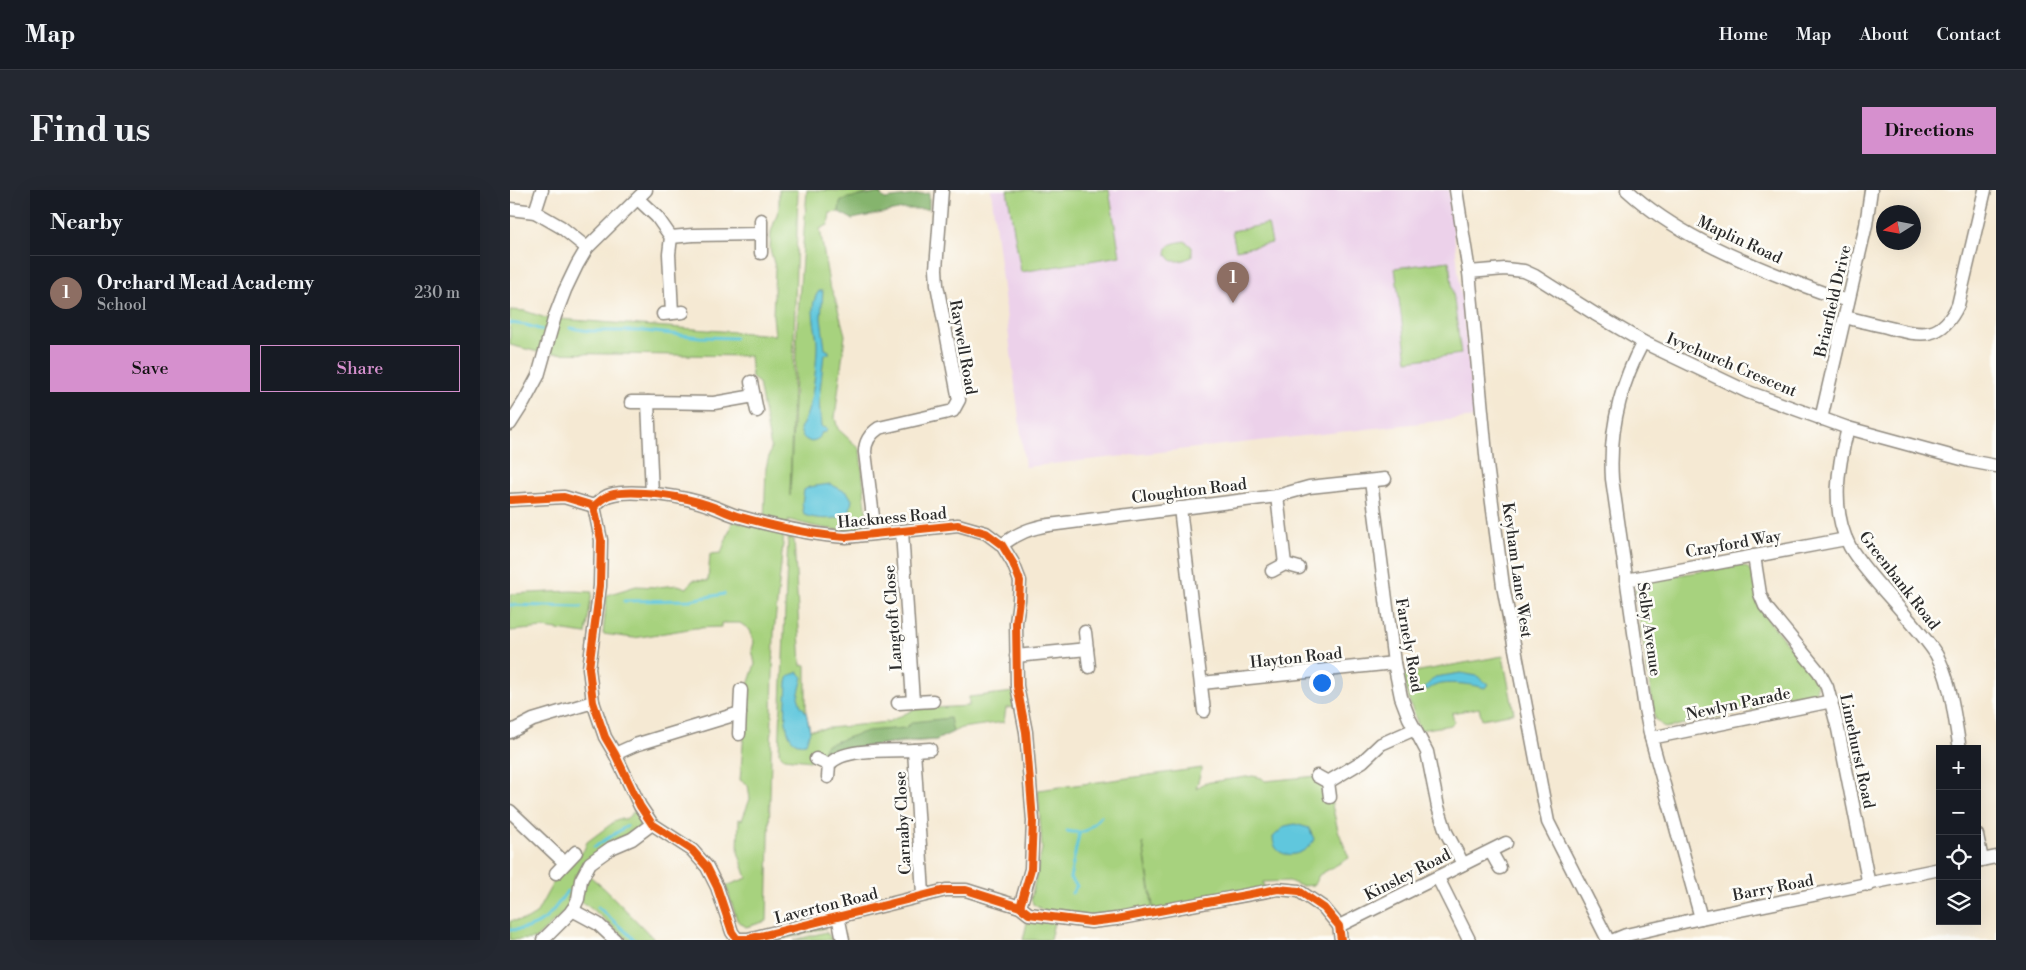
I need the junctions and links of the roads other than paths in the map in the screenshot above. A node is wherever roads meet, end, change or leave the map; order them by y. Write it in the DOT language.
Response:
graph roads {
  1 [pos="542,190"];
  2 [pos="942,190"];
  3 [pos="1456,190"];
  4 [pos="1628,190"];
  5 [pos="1871,190"];
  6 [pos="1985,190"];
  7 [pos="642,195"];
  8 [pos="510,209"];
  9 [pos="535,212"];
  10 [pos="761,220"];
  11 [pos="761,234"];
  12 [pos="671,237"];
  13 [pos="588,248"];
  14 [pos="761,253"];
  15 [pos="1469,272"];
  16 [pos="1848,302"];
  17 [pos="672,313"];
  18 [pos="1844,317"];
  19 [pos="1643,342"];
  20 [pos="751,382"];
  21 [pos="754,396"];
  22 [pos="631,402"];
  23 [pos="648,402"];
  24 [pos="757,411"];
  25 [pos="1821,419"];
  26 [pos="510,424"];
  27 [pos="1848,428"];
  28 [pos="1996,466"];
  29 [pos="1385,479"];
  30 [pos="1371,482"];
  31 [pos="652,494"];
  32 [pos="1278,496"];
  33 [pos="510,500"];
  34 [pos="594,506"];
  35 [pos="1180,508"];
  36 [pos="902,531"];
  37 [pos="876,534"];
  38 [pos="1846,539"];
  39 [pos="1002,545"];
  40 [pos="1754,556"];
  41 [pos="1285,564"];
  42 [pos="1299,568"];
  43 [pos="1272,571"];
  44 [pos="1626,580"];
  45 [pos="1085,632"];
  46 [pos="1087,649"];
  47 [pos="1016,656"];
  48 [pos="1394,663"];
  49 [pos="1089,667"];
  50 [pos="1202,683"];
  51 [pos="741,690"];
  52 [pos="933,701"];
  53 [pos="1832,701"];
  54 [pos="593,702"];
  55 [pos="913,702"];
  56 [pos="898,704"];
  57 [pos="1204,710"];
  58 [pos="740,713"];
  59 [pos="1415,729"];
  60 [pos="510,732"];
  61 [pos="739,734"];
  62 [pos="1651,738"];
  63 [pos="1959,745"];
  64 [pos="930,749"];
  65 [pos="914,750"];
  66 [pos="615,754"];
  67 [pos="816,759"];
  68 [pos="1330,797"];
  69 [pos="510,811"];
  70 [pos="652,824"];
  71 [pos="1506,843"];
  72 [pos="576,852"];
  73 [pos="1491,852"];
  74 [pos="1996,857"];
  75 [pos="1981,861"];
  76 [pos="1463,864"];
  77 [pos="1500,868"];
  78 [pos="1936,870"];
  79 [pos="1438,878"];
  80 [pos="1869,885"];
  81 [pos="923,894"];
  82 [pos="1020,907"];
  83 [pos="572,910"];
  84 [pos="838,916"];
  85 [pos="1701,918"];
  86 [pos="1338,926"];
  87 [pos="543,940"];
  88 [pos="616,940"];
  89 [pos="843,940"];
  90 [pos="1341,940"];
  91 [pos="1469,940"];
  92 [pos="1608,940"];
  93 [pos="1614,940"];
  1 -- 9 [label="street"];
  2 -- 37 [label="street, Raywell Road"];
  3 -- 15 [label="street, Keyham Lane West"];
  4 -- 16 [label="street, Maplin Road"];
  5 -- 16 [label="street, Briarfield Drive"];
  6 -- 18 [label="street"];
  7 -- 12 [label="street"];
  7 -- 13 [label="street"];
  8 -- 9 [label="street"];
  9 -- 13 [label="street"];
  10 -- 11 [label="street"];
  11 -- 12 [label="street"];
  11 -- 14 [label="street"];
  12 -- 17 [label="street"];
  13 -- 26 [label="street"];
  15 -- 19 [label="street, Ivychurch Crescent"];
  15 -- 92 [label="street, Keyham Lane West"];
  16 -- 18 [label="street, Briarfield Drive"];
  18 -- 25 [label="street, Briarfield Drive"];
  19 -- 25 [label="street, Ivychurch Crescent"];
  19 -- 44 [label="street, Selby Avenue"];
  20 -- 21 [label="street"];
  21 -- 23 [label="street"];
  21 -- 24 [label="street"];
  22 -- 23 [label="street"];
  23 -- 31 [label="street"];
  25 -- 27 [label="street, Ivychurch Crescent"];
  27 -- 28 [label="street, Ivychurch Crescent"];
  27 -- 38 [label="street, Greenbank Road"];
  29 -- 30 [label="street, Cloughton Road"];
  30 -- 32 [label="street, Cloughton Road"];
  30 -- 48 [label="street, Farnely Road"];
  31 -- 34 [label="street, Hackness Road"];
  31 -- 37 [label="street, Hackness Road"];
  32 -- 35 [label="street, Cloughton Road"];
  32 -- 41 [label="street"];
  33 -- 34 [label="street"];
  34 -- 54 [label="street, Laverton Road"];
  35 -- 39 [label="street, Cloughton Road"];
  35 -- 50 [label="street"];
  36 -- 37 [label="street, Hackness Road"];
  36 -- 39 [label="street, Hackness Road"];
  36 -- 55 [label="street, Langtoft Close"];
  38 -- 40 [label="street, Crayford Way"];
  38 -- 63 [label="street, Greenbank Road"];
  39 -- 47 [label="street, Hackness Road"];
  40 -- 44 [label="street, Crayford Way"];
  40 -- 53 [label="street, Limehurst Road"];
  41 -- 42 [label="street"];
  41 -- 43 [label="street"];
  44 -- 62 [label="street, Selby Avenue"];
  45 -- 46 [label="street"];
  46 -- 47 [label="street"];
  46 -- 49 [label="street"];
  47 -- 82 [label="street, Hackness Road"];
  48 -- 50 [label="street, Hayton Road"];
  48 -- 59 [label="street, Farnely Road"];
  50 -- 57 [label="street"];
  51 -- 58 [label="street"];
  52 -- 55 [label="street"];
  53 -- 62 [label="street, Newlyn Parade"];
  53 -- 80 [label="street, Limehurst Road"];
  54 -- 60 [label="street"];
  54 -- 66 [label="street, Laverton Road"];
  55 -- 56 [label="street"];
  58 -- 61 [label="street"];
  58 -- 66 [label="street"];
  59 -- 68 [label="street"];
  59 -- 76 [label="street, Farnely Road"];
  62 -- 85 [label="street, Selby Avenue"];
  64 -- 65 [label="street, Carnaby Close"];
  65 -- 67 [label="street, Carnaby Close"];
  65 -- 81 [label="street, Carnaby Close"];
  66 -- 70 [label="street, Laverton Road"];
  69 -- 72 [label="street"];
  70 -- 83 [label="street"];
  70 -- 84 [label="street, Laverton Road"];
  71 -- 73 [label="street, Kinsley Road"];
  73 -- 76 [label="street, Kinsley Road"];
  73 -- 77 [label="street"];
  74 -- 75 [label="street"];
  76 -- 79 [label="street, Kinsley Road"];
  78 -- 80 [label="street, Barry Road"];
  79 -- 86 [label="street, Kinsley Road"];
  79 -- 91 [label="street"];
  80 -- 85 [label="street, Barry Road"];
  81 -- 82 [label="street, Laverton Road"];
  81 -- 84 [label="street, Laverton Road"];
  82 -- 86 [label="street, Laverton Road"];
  83 -- 87 [label="street"];
  83 -- 88 [label="street"];
  84 -- 89 [label="street"];
  85 -- 93 [label="street, Barry Road"];
  86 -- 90 [label="street, Laverton Road"];
}
